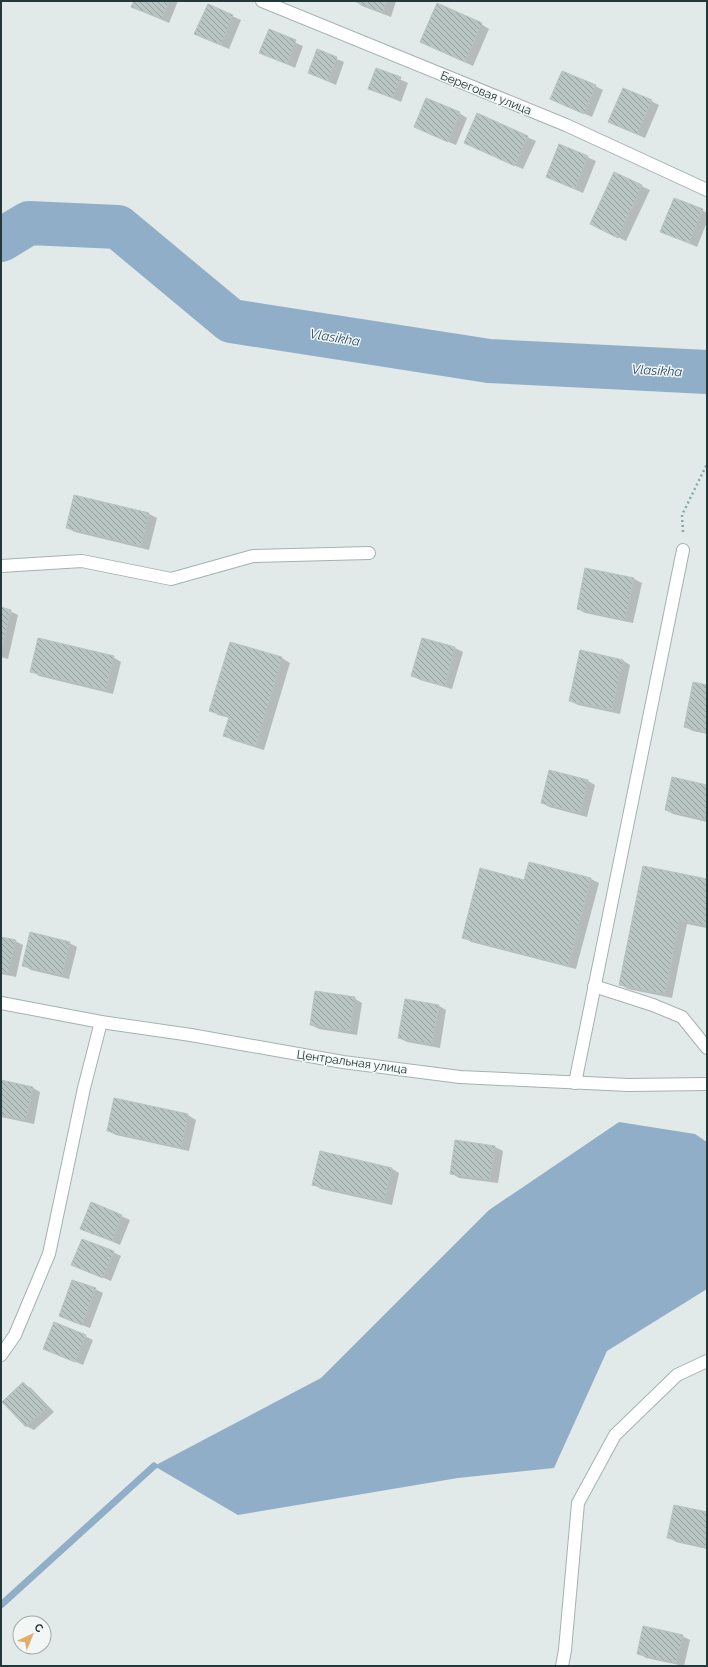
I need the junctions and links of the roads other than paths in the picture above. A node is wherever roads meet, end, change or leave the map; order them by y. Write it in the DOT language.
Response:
graph roads {
  1 [pos="262,1"];
  2 [pos="707,190"];
  3 [pos="683,550"];
  4 [pos="369,553"];
  5 [pos="1,566"];
  6 [pos="594,986"];
  7 [pos="1,1003"];
  8 [pos="101,1022"];
  9 [pos="707,1048"];
  10 [pos="575,1083"];
  11 [pos="707,1084"];
  12 [pos="1,1355"];
  13 [pos="707,1361"];
  14 [pos="562,1666"];
  1 -- 2 [label="street, Береговая улица"];
  3 -- 6 [label="street"];
  4 -- 5 [label="street"];
  6 -- 9 [label="street"];
  6 -- 10 [label="street"];
  7 -- 8 [label="street, Центральная улица"];
  8 -- 10 [label="street, Центральная улица"];
  8 -- 12 [label="street"];
  10 -- 11 [label="street, Центральная улица"];
  13 -- 14 [label="street"];
}
